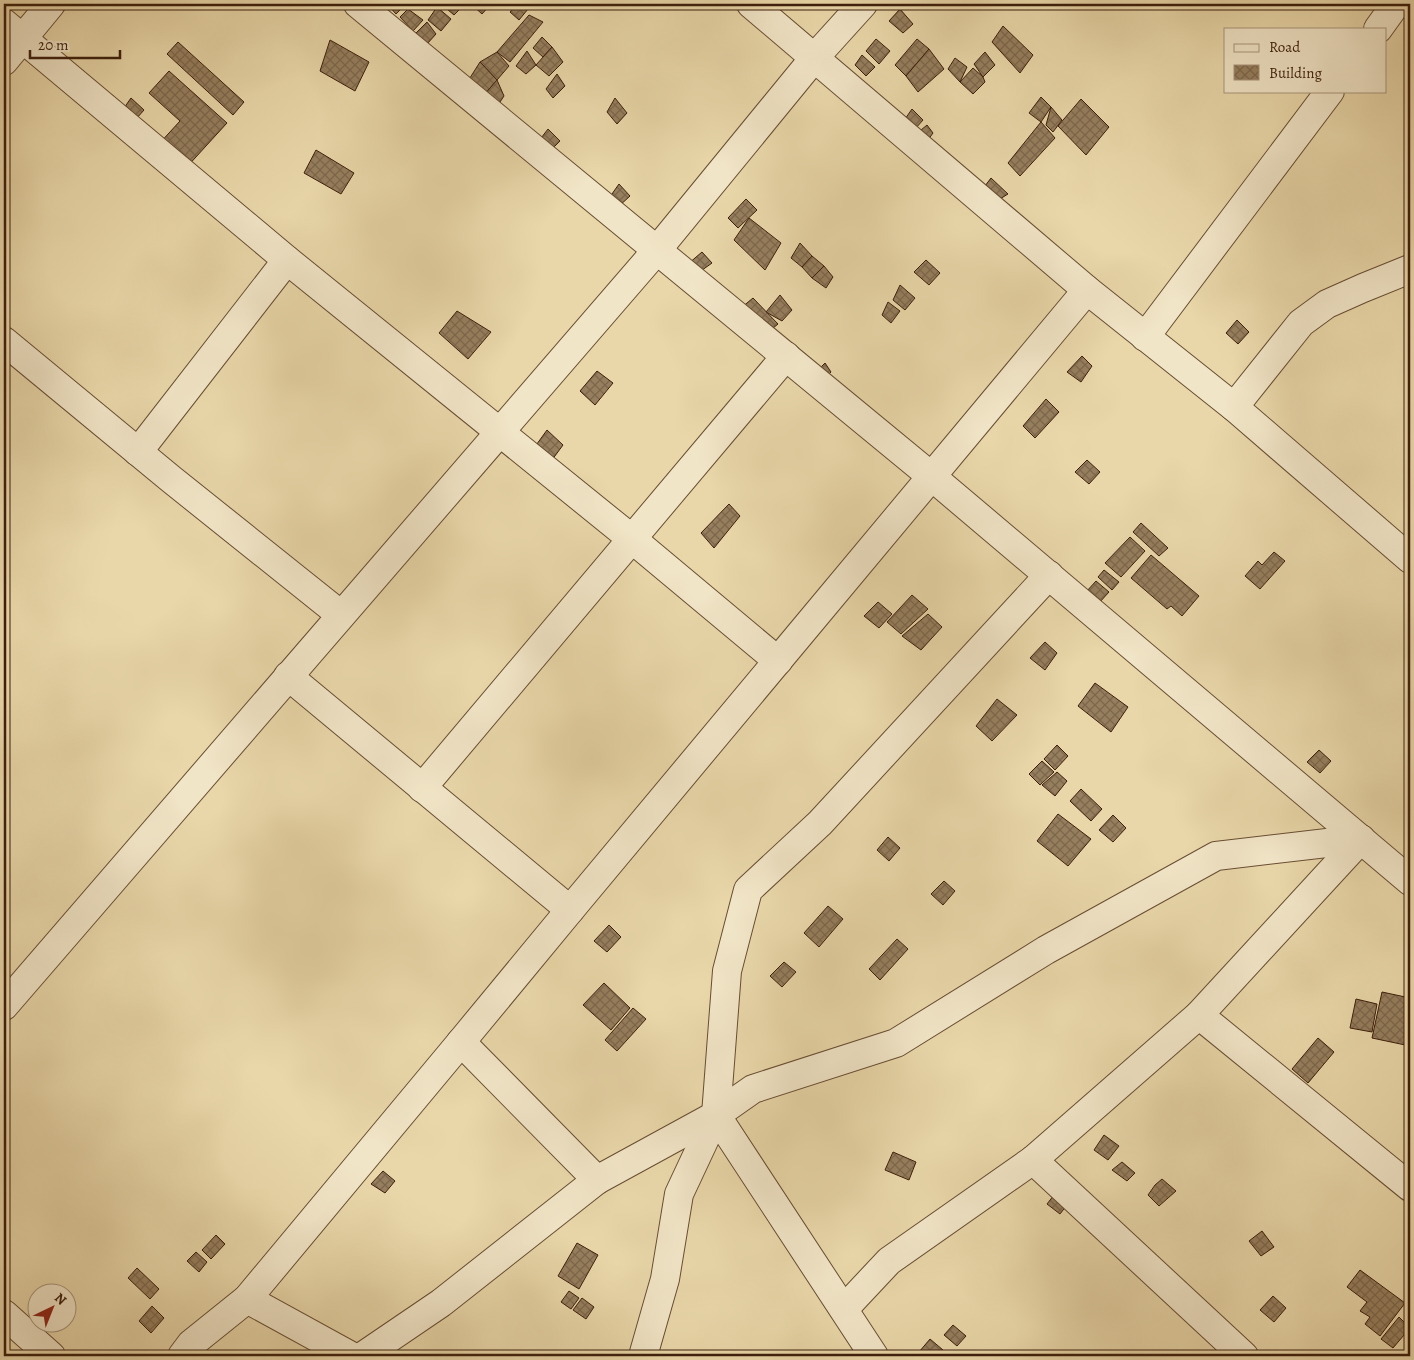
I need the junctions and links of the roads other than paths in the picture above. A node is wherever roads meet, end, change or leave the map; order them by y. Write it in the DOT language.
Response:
graph roads {
  1 [pos="51,4"];
  2 [pos="358,4"];
  3 [pos="751,4"];
  4 [pos="863,4"];
  5 [pos="1396,4"];
  6 [pos="1379,28"];
  7 [pos="13,31"];
  8 [pos="815,57"];
  9 [pos="4,62"];
  10 [pos="1329,92"];
  11 [pos="657,250"];
  12 [pos="288,260"];
  13 [pos="1410,269"];
  14 [pos="1087,290"];
  15 [pos="1145,337"];
  16 [pos="4,341"];
  17 [pos="786,356"];
  18 [pos="1234,407"];
  19 [pos="500,431"];
  20 [pos="138,452"];
  21 [pos="932,476"];
  22 [pos="632,540"];
  23 [pos="1410,559"];
  24 [pos="1049,575"];
  25 [pos="341,615"];
  26 [pos="778,660"];
  27 [pos="288,676"];
  28 [pos="422,788"];
  29 [pos="1361,839"];
  30 [pos="1410,881"];
  31 [pos="570,910"];
  32 [pos="5,1001"];
  33 [pos="1199,1015"];
  34 [pos="461,1042"];
  35 [pos="716,1115"];
  36 [pos="1033,1160"];
  37 [pos="597,1180"];
  38 [pos="1410,1187"];
  39 [pos="247,1299"];
  40 [pos="844,1309"];
  41 [pos="4,1314"];
  42 [pos="51,1356"];
  43 [pos="182,1356"];
  44 [pos="351,1356"];
  45 [pos="363,1356"];
  46 [pos="642,1356"];
  47 [pos="874,1356"];
  48 [pos="1244,1356"];
  1 -- 7 [label="street"];
  2 -- 11 [label="street"];
  3 -- 8 [label="street"];
  4 -- 8 [label="street"];
  5 -- 6 [label="street"];
  7 -- 9 [label="street"];
  7 -- 12 [label="street"];
  8 -- 11 [label="street"];
  8 -- 14 [label="street"];
  10 -- 15 [label="street"];
  11 -- 17 [label="street"];
  11 -- 19 [label="street"];
  12 -- 19 [label="street"];
  12 -- 20 [label="street"];
  13 -- 18 [label="street"];
  14 -- 15 [label="street"];
  14 -- 21 [label="street"];
  15 -- 18 [label="street"];
  16 -- 20 [label="street"];
  17 -- 21 [label="street"];
  17 -- 22 [label="street"];
  18 -- 23 [label="street"];
  19 -- 22 [label="street"];
  19 -- 25 [label="street"];
  20 -- 25 [label="street"];
  21 -- 24 [label="street"];
  21 -- 26 [label="street"];
  22 -- 26 [label="street"];
  22 -- 28 [label="street"];
  24 -- 29 [label="street"];
  24 -- 35 [label="street"];
  25 -- 27 [label="street"];
  26 -- 31 [label="street"];
  27 -- 28 [label="street"];
  27 -- 32 [label="street"];
  28 -- 31 [label="street"];
  29 -- 30 [label="street"];
  29 -- 33 [label="street"];
  29 -- 35 [label="street"];
  31 -- 34 [label="street"];
  33 -- 36 [label="street"];
  33 -- 38 [label="street"];
  34 -- 37 [label="street"];
  34 -- 39 [label="street"];
  35 -- 37 [label="street"];
  35 -- 40 [label="street"];
  35 -- 46 [label="street"];
  36 -- 40 [label="street"];
  36 -- 48 [label="street"];
  37 -- 45 [label="street"];
  39 -- 43 [label="street"];
  39 -- 44 [label="street"];
  40 -- 47 [label="street"];
  41 -- 42 [label="street"];
}
